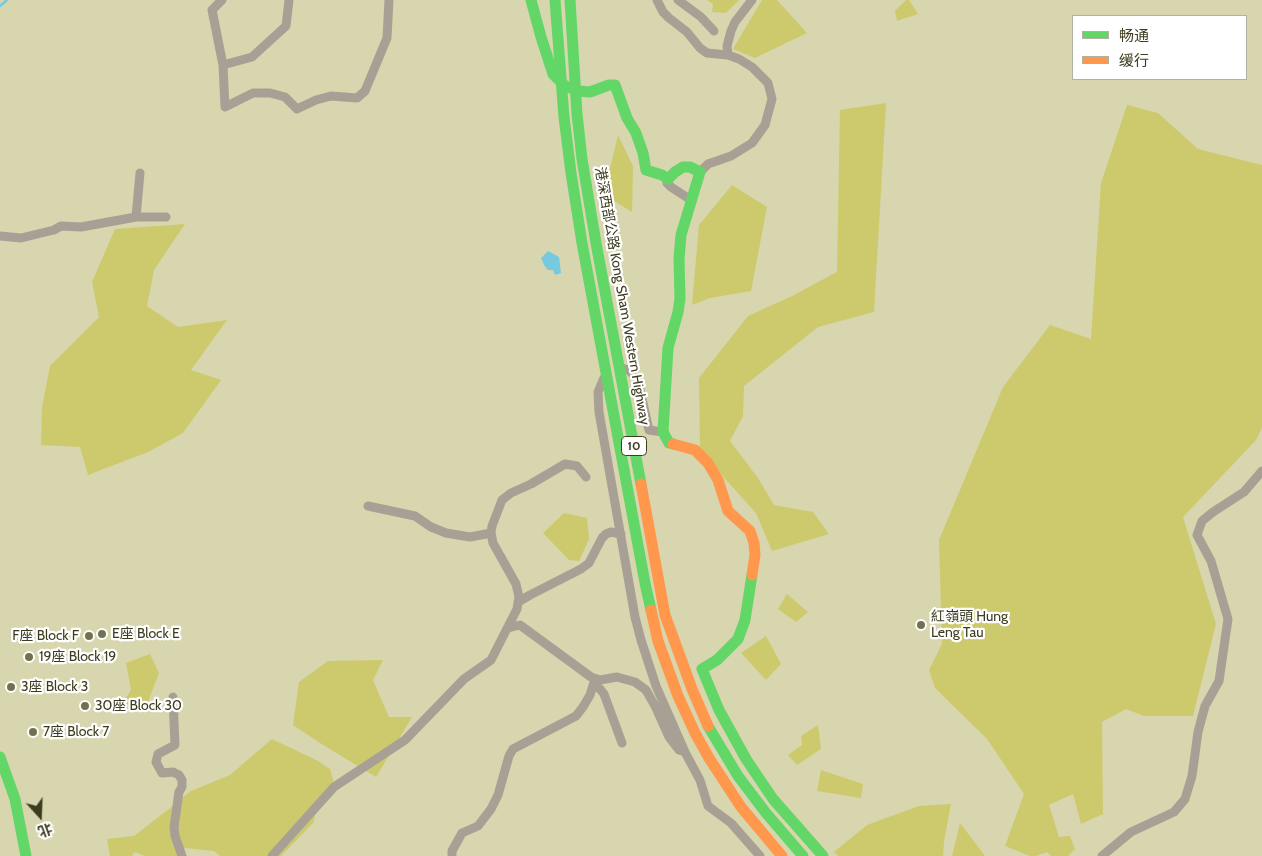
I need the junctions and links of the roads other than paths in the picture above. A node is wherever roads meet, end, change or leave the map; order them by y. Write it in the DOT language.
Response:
graph roads {
  1 [pos="222,0"];
  2 [pos="289,0"];
  3 [pos="389,0"];
  4 [pos="531,0"];
  5 [pos="556,0"];
  6 [pos="570,0"];
  7 [pos="657,0"];
  8 [pos="678,0"];
  9 [pos="752,0"];
  10 [pos="714,31"];
  11 [pos="728,55"];
  12 [pos="223,65"];
  13 [pos="700,172"];
  14 [pos="140,173"];
  15 [pos="668,179"];
  16 [pos="690,200"];
  17 [pos="136,217"];
  18 [pos="166,217"];
  19 [pos="0,236"];
  20 [pos="663,432"];
  21 [pos="1262,471"];
  22 [pos="586,477"];
  23 [pos="368,506"];
  24 [pos="491,533"];
  25 [pos="621,534"];
  26 [pos="518,602"];
  27 [pos="508,628"];
  28 [pos="594,682"];
  29 [pos="173,697"];
  30 [pos="622,743"];
  31 [pos="685,752"];
  32 [pos="0,757"];
  33 [pos="26,856"];
  34 [pos="182,856"];
  35 [pos="272,856"];
  36 [pos="452,856"];
  37 [pos="760,856"];
  38 [pos="782,856"];
  39 [pos="803,856"];
  40 [pos="823,856"];
  41 [pos="1102,856"];
  1 -- 12 [label="street"];
  2 -- 12 [label="street"];
  3 -- 12 [label="street"];
  4 -- 15 [label="main road"];
  5 -- 38 [label="main road, 港深西部公路 Kong Sham Western Highway / 10, bridge"];
  6 -- 39 [label="main road, 港深西部公路 Kong Sham Western Highway / 10, bridge"];
  7 -- 11 [label="street"];
  8 -- 10 [label="street"];
  9 -- 11 [label="street"];
  11 -- 13 [label="street"];
  13 -- 15 [label="main road"];
  13 -- 16 [label="main road"];
  14 -- 17 [label="street"];
  15 -- 16 [label="street"];
  16 -- 20 [label="main road"];
  17 -- 18 [label="street"];
  17 -- 19 [label="street"];
  20 -- 25 [label="street"];
  20 -- 40 [label="main road"];
  21 -- 41 [label="street"];
  22 -- 24 [label="street"];
  23 -- 24 [label="street"];
  24 -- 26 [label="street"];
  25 -- 26 [label="street"];
  25 -- 31 [label="street"];
  26 -- 27 [label="street"];
  27 -- 28 [label="street"];
  27 -- 35 [label="street"];
  28 -- 30 [label="street"];
  28 -- 31 [label="street"];
  28 -- 36 [label="street"];
  29 -- 34 [label="street"];
  31 -- 37 [label="street"];
  32 -- 33 [label="main road"];
}
